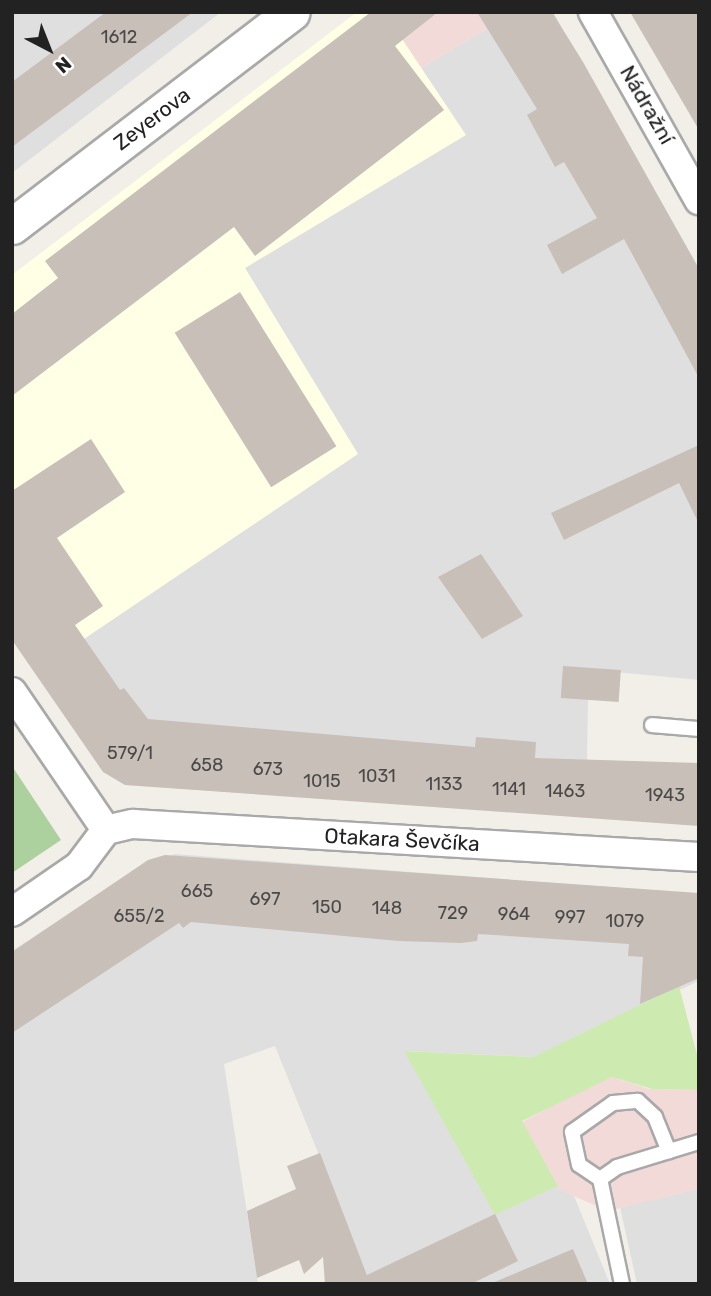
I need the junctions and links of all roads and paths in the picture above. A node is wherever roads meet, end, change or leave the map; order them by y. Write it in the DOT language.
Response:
graph roads {
  1 [pos="292,12"];
  2 [pos="593,12"];
  3 [pos="699,200"];
  4 [pos="12,226"];
  5 [pos="12,692"];
  6 [pos="652,725"];
  7 [pos="699,729"];
  8 [pos="106,830"];
  9 [pos="699,857"];
  10 [pos="12,912"];
  11 [pos="699,1142"];
  12 [pos="669,1151"];
  13 [pos="600,1179"];
  14 [pos="622,1284"];
  1 -- 4 [label="street, Zeyerova"];
  2 -- 3 [label="street, Nádražní"];
  5 -- 8 [label="street"];
  6 -- 7 [label="lane"];
  8 -- 9 [label="street, Otakara Ševčíka"];
  8 -- 10 [label="street"];
  11 -- 12 [label="lane"];
  12 -- 13 [label="lane"];
  12 -- 13 [label="lane"];
  13 -- 14 [label="lane"];
}
